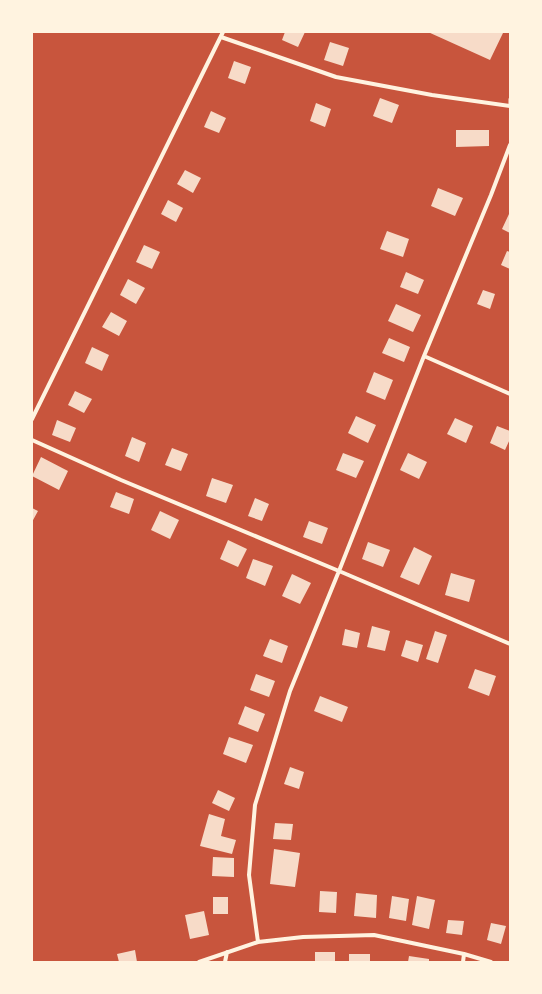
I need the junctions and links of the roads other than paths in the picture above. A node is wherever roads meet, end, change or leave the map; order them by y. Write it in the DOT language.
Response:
graph roads {
  1 [pos="223,32"];
  2 [pos="221,37"];
  3 [pos="510,99"];
  4 [pos="510,106"];
  5 [pos="510,145"];
  6 [pos="424,356"];
  7 [pos="510,394"];
  8 [pos="32,419"];
  9 [pos="32,440"];
  10 [pos="339,571"];
  11 [pos="510,644"];
  12 [pos="258,942"];
  13 [pos="227,952"];
  14 [pos="464,954"];
  15 [pos="199,962"];
  16 [pos="225,962"];
  17 [pos="463,962"];
  18 [pos="491,962"];
  1 -- 2 [label="street"];
  2 -- 4 [label="street"];
  2 -- 8 [label="street"];
  3 -- 4 [label="lane"];
  5 -- 6 [label="street"];
  6 -- 7 [label="street"];
  6 -- 10 [label="street"];
  9 -- 10 [label="street"];
  10 -- 11 [label="street"];
  10 -- 12 [label="street"];
  12 -- 13 [label="street"];
  12 -- 14 [label="street"];
  13 -- 15 [label="street"];
  13 -- 16 [label="street"];
  14 -- 17 [label="street"];
  14 -- 18 [label="street"];
}
